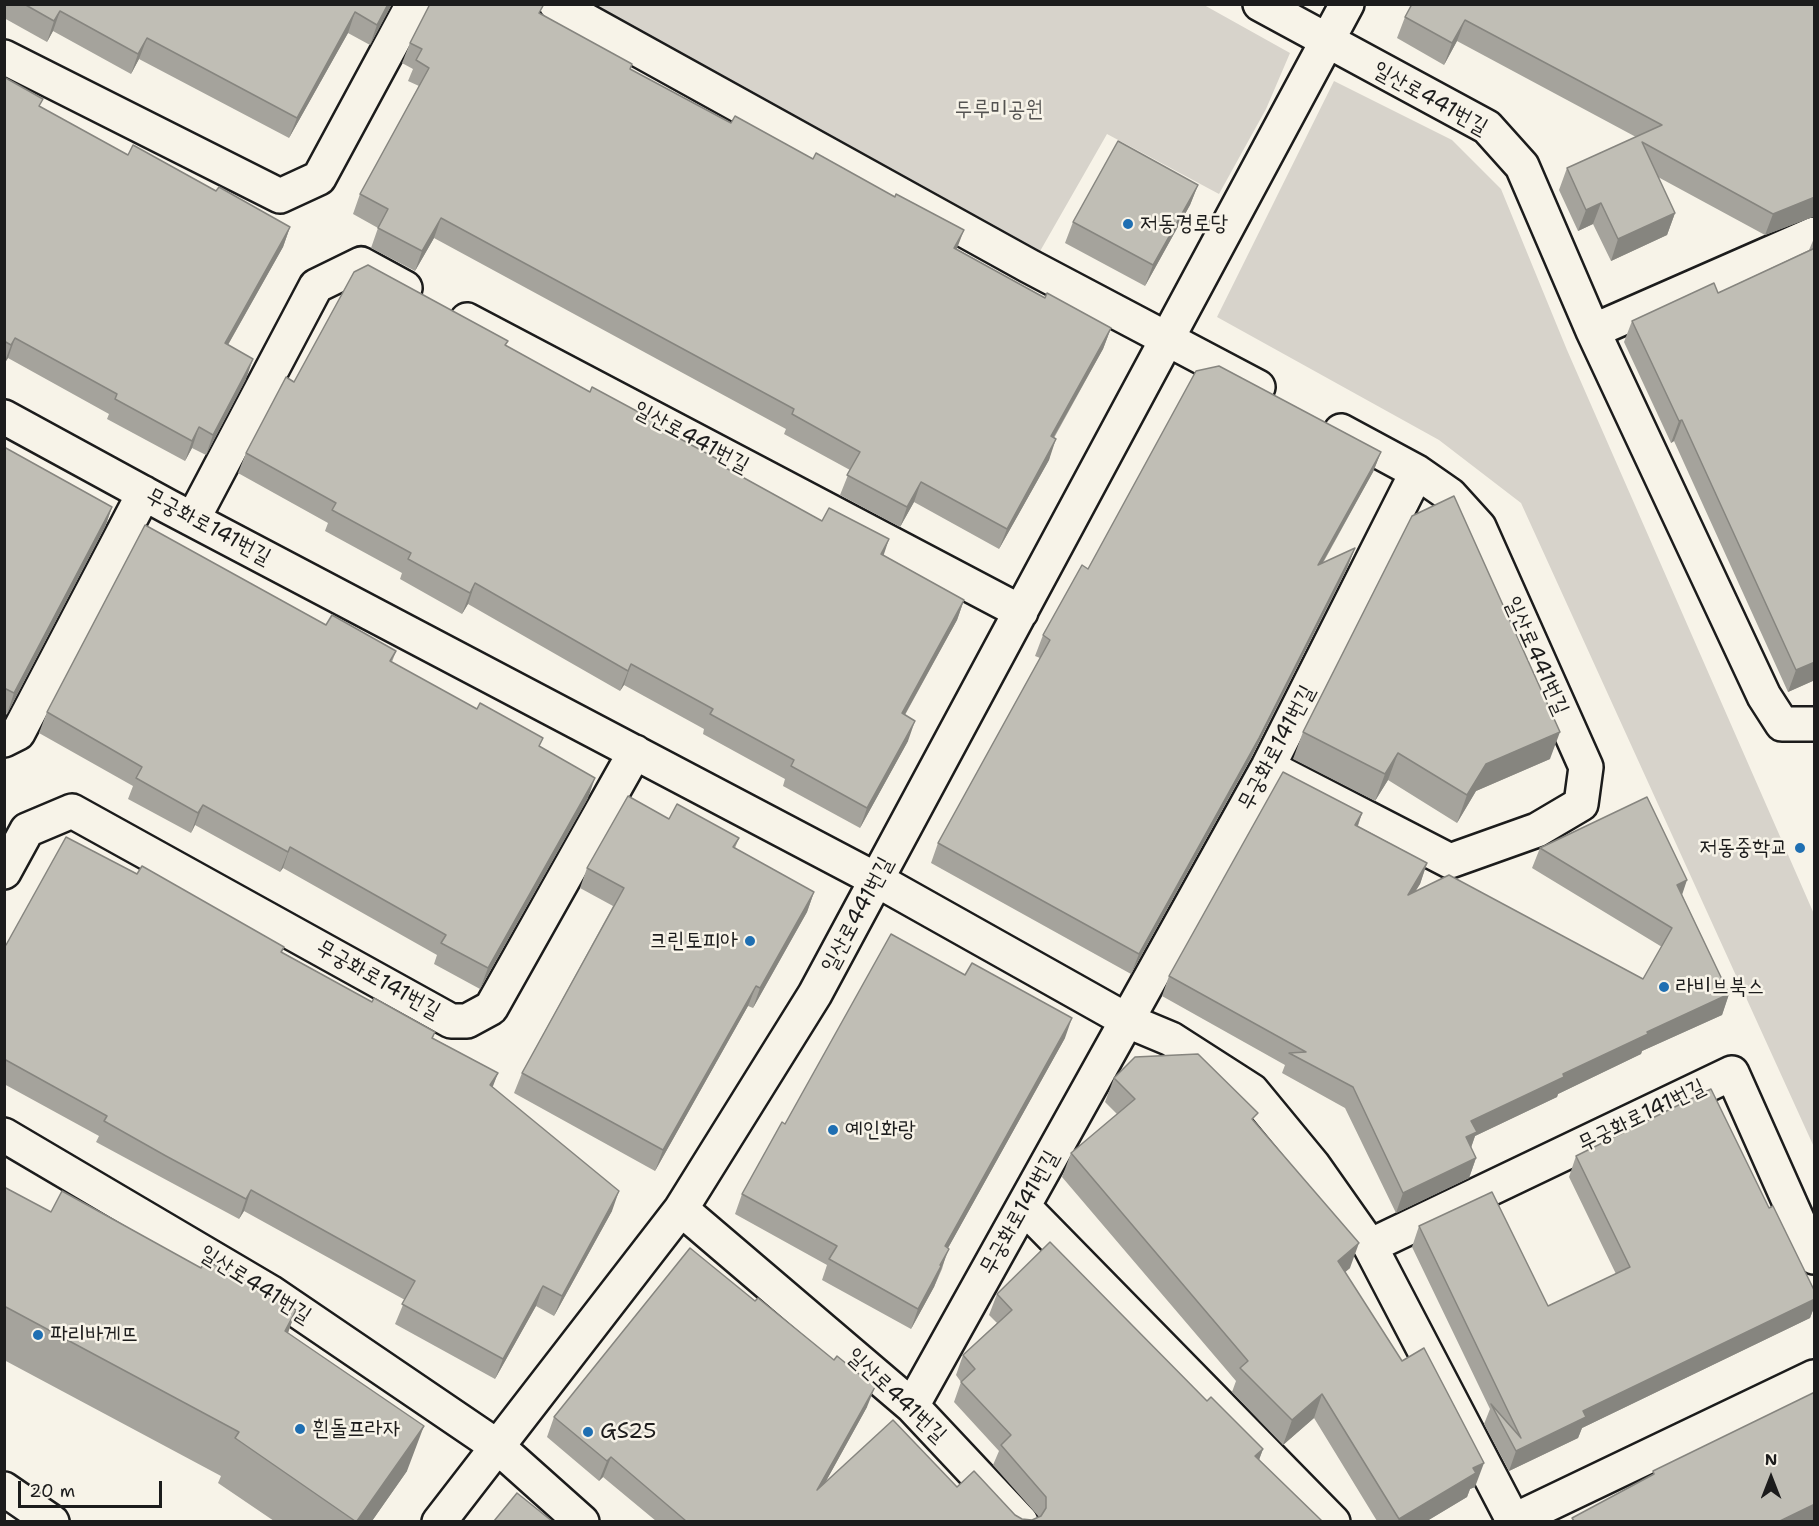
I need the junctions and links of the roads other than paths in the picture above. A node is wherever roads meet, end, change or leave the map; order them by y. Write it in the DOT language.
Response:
graph roads {
  1 [pos="413,4"];
  2 [pos="556,4"];
  3 [pos="1260,4"];
  4 [pos="1347,4"];
  5 [pos="1327,42"];
  6 [pos="4,57"];
  7 [pos="1815,234"];
  8 [pos="1593,331"];
  9 [pos="1167,339"];
  10 [pos="1282,400"];
  11 [pos="1313,416"];
  12 [pos="4,417"];
  13 [pos="1417,471"];
  14 [pos="144,493"];
  15 [pos="193,519"];
  16 [pos="1021,612"];
  17 [pos="1815,724"];
  18 [pos="4,740"];
  19 [pos="635,752"];
  20 [pos="1268,767"];
  21 [pos="4,872"];
  22 [pos="877,880"];
  23 [pos="1128,1021"];
  24 [pos="4,1135"];
  25 [pos="1024,1207"];
  26 [pos="681,1209"];
  27 [pos="1370,1246"];
  28 [pos="1815,1257"];
  29 [pos="1815,1377"];
  30 [pos="912,1406"];
  31 [pos="498,1447"];
  32 [pos="4,1490"];
  33 [pos="52,1521"];
  34 [pos="439,1521"];
  35 [pos="582,1521"];
  36 [pos="1021,1521"];
  37 [pos="1333,1521"];
  38 [pos="1513,1521"];
  1 -- 6 [label="street"];
  2 -- 9 [label="street"];
  3 -- 5 [label="street, 일산로441번길"];
  4 -- 5 [label="street, 일산로441번길"];
  5 -- 8 [label="street, 일산로441번길"];
  5 -- 9 [label="street, 일산로441번길"];
  7 -- 8 [label="street"];
  8 -- 17 [label="street, 일산로441번길"];
  9 -- 10 [label="street"];
  9 -- 16 [label="street, 일산로441번길"];
  11 -- 13 [label="street, 일산로441번길"];
  12 -- 14 [label="street, 무궁화로141번길"];
  13 -- 20 [label="street, 무궁화로141번길"];
  13 -- 20 [label="street, 일산로441번길"];
  14 -- 15 [label="street, 무궁화로141번길"];
  14 -- 18 [label="street"];
  15 -- 16 [label="street, 일산로441번길"];
  15 -- 19 [label="street, 무궁화로141번길"];
  16 -- 22 [label="street, 일산로441번길"];
  19 -- 21 [label="street, 무궁화로141번길"];
  19 -- 22 [label="street, 무궁화로141번길"];
  20 -- 23 [label="street, 무궁화로141번길"];
  22 -- 23 [label="street, 무궁화로141번길"];
  22 -- 26 [label="street, 일산로441번길"];
  23 -- 25 [label="street, 무궁화로141번길"];
  23 -- 27 [label="street, 무궁화로141번길"];
  24 -- 31 [label="street, 일산로441번길"];
  25 -- 30 [label="street, 무궁화로141번길"];
  25 -- 37 [label="street"];
  26 -- 30 [label="street, 일산로441번길"];
  26 -- 31 [label="street, 일산로441번길"];
  27 -- 28 [label="street, 무궁화로141번길"];
  27 -- 38 [label="street, 무궁화로141번길"];
  29 -- 38 [label="street, 무궁화로141번길"];
  30 -- 36 [label="street, 일산로441번길"];
  31 -- 34 [label="street, 일산로441번길"];
  31 -- 35 [label="street, 일산로441번길"];
  32 -- 33 [label="street"];
}
